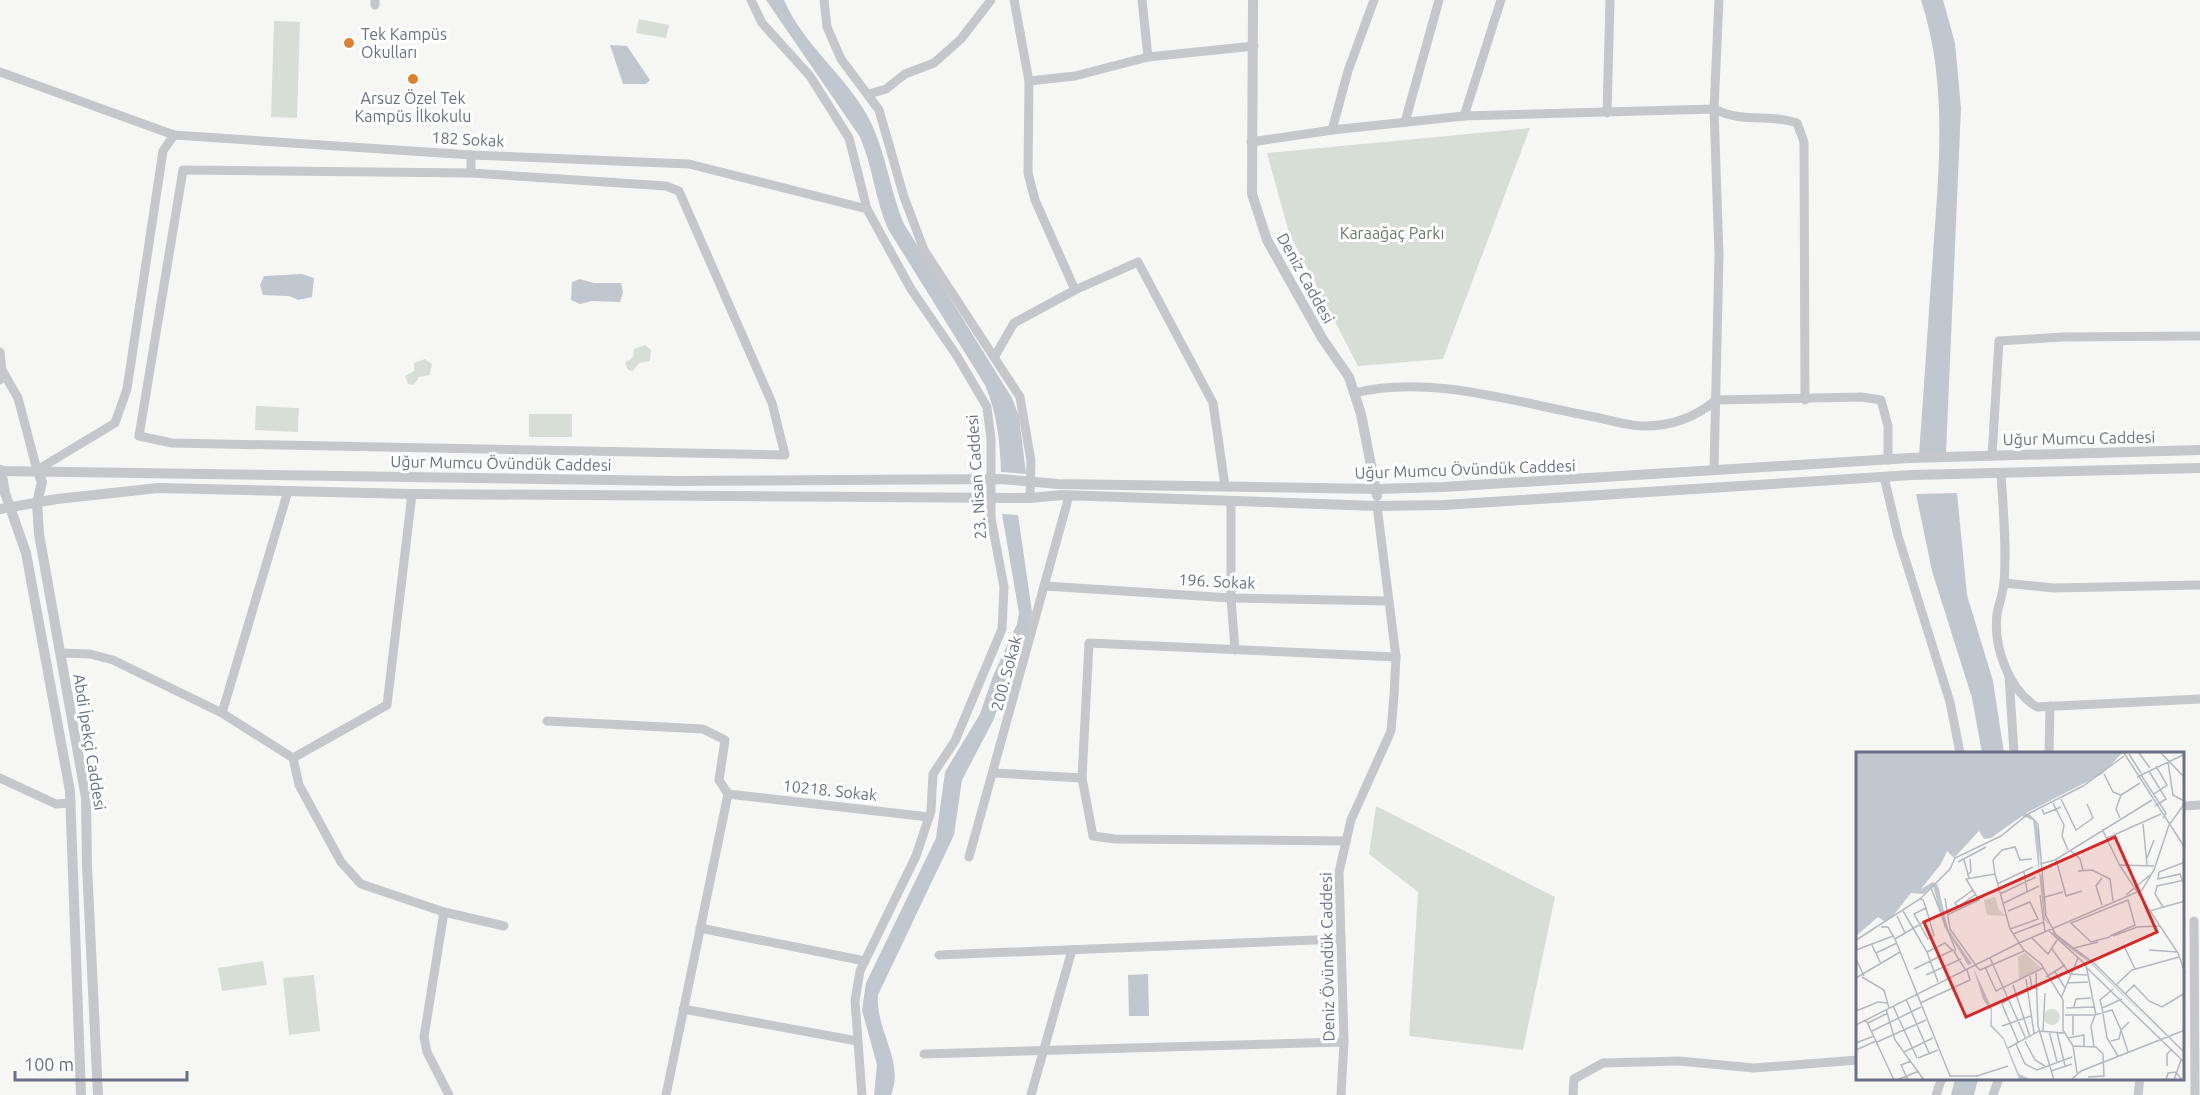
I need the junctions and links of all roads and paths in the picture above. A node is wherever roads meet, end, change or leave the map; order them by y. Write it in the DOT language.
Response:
graph roads {
  1 [pos="751,0"];
  2 [pos="824,0"];
  3 [pos="991,0"];
  4 [pos="1014,0"];
  5 [pos="1143,0"];
  6 [pos="1253,0"];
  7 [pos="1374,0"];
  8 [pos="1439,0"];
  9 [pos="1502,0"];
  10 [pos="1610,0"];
  11 [pos="1719,0"];
  12 [pos="1254,46"];
  13 [pos="1148,57"];
  14 [pos="0,72"];
  15 [pos="1029,81"];
  16 [pos="869,94"];
  17 [pos="1714,110"];
  18 [pos="1607,113"];
  19 [pos="1464,116"];
  20 [pos="1405,122"];
  21 [pos="1332,130"];
  22 [pos="174,135"];
  23 [pos="1251,142"];
  24 [pos="471,155"];
  25 [pos="471,173"];
  26 [pos="867,209"];
  27 [pos="1076,290"];
  28 [pos="2200,336"];
  29 [pos="0,352"];
  30 [pos="995,356"];
  31 [pos="2,370"];
  32 [pos="0,381"];
  33 [pos="1354,393"];
  34 [pos="1716,400"];
  35 [pos="1805,400"];
  36 [pos="2200,450"];
  37 [pos="1992,456"];
  38 [pos="1910,458"];
  39 [pos="1888,460"];
  40 [pos="0,467"];
  41 [pos="2200,468"];
  42 [pos="1714,469"];
  43 [pos="38,470"];
  44 [pos="2001,473"];
  45 [pos="1912,475"];
  46 [pos="1884,477"];
  47 [pos="996,479"];
  48 [pos="1025,480"];
  49 [pos="1225,486"];
  50 [pos="1377,489"];
  51 [pos="288,491"];
  52 [pos="412,494"];
  53 [pos="995,496"];
  54 [pos="1069,496"];
  55 [pos="1025,497"];
  56 [pos="1231,502"];
  57 [pos="37,503"];
  58 [pos="1377,506"];
  59 [pos="12,507"];
  60 [pos="0,509"];
  61 [pos="2004,583"];
  62 [pos="2200,585"];
  63 [pos="1045,586"];
  64 [pos="1232,598"];
  65 [pos="1387,601"];
  66 [pos="1235,650"];
  67 [pos="61,653"];
  68 [pos="1396,657"];
  69 [pos="2009,676"];
  70 [pos="2200,699"];
  71 [pos="2050,706"];
  72 [pos="222,712"];
  73 [pos="547,720"];
  74 [pos="1960,752"];
  75 [pos="2014,752"];
  76 [pos="2049,752"];
  77 [pos="293,758"];
  78 [pos="994,773"];
  79 [pos="0,778"];
  80 [pos="1082,778"];
  81 [pos="728,794"];
  82 [pos="71,802"];
  83 [pos="2200,805"];
  84 [pos="2185,806"];
  85 [pos="929,817"];
  86 [pos="1346,841"];
  87 [pos="969,857"];
  88 [pos="444,912"];
  89 [pos="2197,921"];
  90 [pos="504,926"];
  91 [pos="700,928"];
  92 [pos="1341,939"];
  93 [pos="1072,950"];
  94 [pos="939,955"];
  95 [pos="865,961"];
  96 [pos="683,1009"];
  97 [pos="857,1041"];
  98 [pos="1344,1042"];
  99 [pos="1043,1050"];
  100 [pos="924,1054"];
  101 [pos="1856,1060"];
  102 [pos="1941,1080"];
  103 [pos="1998,1080"];
  104 [pos="2140,1080"];
  105 [pos="81,1095"];
  106 [pos="98,1095"];
  107 [pos="449,1095"];
  108 [pos="666,1095"];
  109 [pos="862,1095"];
  110 [pos="1031,1095"];
  111 [pos="1341,1095"];
  112 [pos="1574,1095"];
  113 [pos="1936,1095"];
  114 [pos="1993,1095"];
  115 [pos="2138,1095"];
  116 [pos="2195,1095"];
  1 -- 26 [label="street, 23. Nisan Caddesi"];
  2 -- 16 [label="street"];
  3 -- 16 [label="street"];
  4 -- 15 [label="street"];
  5 -- 13 [label="street"];
  6 -- 12 [label="street, Deniz Caddesi"];
  7 -- 21 [label="street"];
  8 -- 20 [label="street"];
  9 -- 19 [label="street"];
  10 -- 18 [label="street"];
  11 -- 17 [label="street"];
  12 -- 13 [label="street"];
  12 -- 23 [label="street, Deniz Caddesi"];
  13 -- 15 [label="street"];
  14 -- 22 [label="street, 182 Sokak"];
  15 -- 27 [label="street"];
  16 -- 30 [label="street"];
  17 -- 18 [label="street"];
  17 -- 34 [label="street"];
  17 -- 35 [label="street"];
  18 -- 19 [label="street"];
  19 -- 20 [label="street"];
  20 -- 21 [label="street"];
  21 -- 23 [label="street"];
  22 -- 24 [label="street, 182 Sokak"];
  22 -- 43 [label="street"];
  23 -- 33 [label="street, Deniz Caddesi"];
  24 -- 25 [label="street"];
  24 -- 26 [label="street, 182 Sokak"];
  25 -- 25 [label="street"];
  26 -- 47 [label="street, 23. Nisan Caddesi"];
  27 -- 30 [label="street"];
  27 -- 49 [label="street"];
  28 -- 37 [label="street"];
  29 -- 31 [label="street"];
  30 -- 48 [label="street"];
  31 -- 32 [label="street"];
  31 -- 43 [label="street"];
  33 -- 34 [label="street"];
  33 -- 50 [label="street, Deniz Caddesi"];
  34 -- 35 [label="street"];
  34 -- 42 [label="street"];
  35 -- 39 [label="street"];
  36 -- 37 [label="street, Uğur Mumcu Caddesi"];
  37 -- 38 [label="street, Uğur Mumcu Caddesi"];
  38 -- 39 [label="street, Uğur Mumcu Övündük Caddesi"];
  39 -- 42 [label="street, Uğur Mumcu Övündük Caddesi"];
  40 -- 43 [label="street, Uğur Mumcu Övündük Caddesi"];
  40 -- 59 [label="street, Abdi İpekçi Caddesi"];
  41 -- 44 [label="street, Uğur Mumcu Caddesi"];
  42 -- 50 [label="street, Uğur Mumcu Övündük Caddesi"];
  43 -- 47 [label="street, Uğur Mumcu Övündük Caddesi"];
  43 -- 57 [label="street, Abdi İpekçi Caddesi"];
  44 -- 45 [label="street, Uğur Mumcu Caddesi"];
  44 -- 61 [label="street"];
  45 -- 46 [label="street, Uğur Mumcu Övündük Caddesi"];
  46 -- 58 [label="street, Uğur Mumcu Övündük Caddesi"];
  46 -- 74 [label="street"];
  47 -- 48 [label="street, Uğur Mumcu Övündük Caddesi"];
  47 -- 53 [label="street, 23. Nisan Caddesi"];
  48 -- 49 [label="street, Uğur Mumcu Övündük Caddesi"];
  48 -- 55 [label="street"];
  49 -- 50 [label="street, Uğur Mumcu Övündük Caddesi"];
  50 -- 58 [label="street, Deniz Caddesi"];
  51 -- 52 [label="street, Uğur Mumcu Övündük Caddesi"];
  51 -- 57 [label="street, Uğur Mumcu Övündük Caddesi"];
  51 -- 72 [label="street"];
  52 -- 53 [label="street, Uğur Mumcu Övündük Caddesi"];
  52 -- 77 [label="street"];
  53 -- 55 [label="street, Uğur Mumcu Övündük Caddesi"];
  53 -- 85 [label="street, 23. Nisan Caddesi"];
  54 -- 55 [label="street, Uğur Mumcu Övündük Caddesi"];
  54 -- 56 [label="street, Uğur Mumcu Övündük Caddesi"];
  54 -- 63 [label="street, 200. Sokak"];
  56 -- 58 [label="street, Uğur Mumcu Övündük Caddesi"];
  56 -- 64 [label="street"];
  57 -- 59 [label="street, Uğur Mumcu Övündük Caddesi"];
  57 -- 67 [label="street, Abdi İpekçi Caddesi"];
  58 -- 65 [label="street, Deniz Övündük Caddesi"];
  59 -- 60 [label="street, Uğur Mumcu Övündük Caddesi"];
  59 -- 82 [label="street, Abdi İpekçi Caddesi"];
  61 -- 62 [label="street"];
  61 -- 69 [label="street"];
  63 -- 64 [label="street, 196. Sokak"];
  63 -- 78 [label="street, 200. Sokak"];
  64 -- 65 [label="street, 196. Sokak"];
  64 -- 66 [label="street"];
  65 -- 68 [label="street, Deniz Övündük Caddesi"];
  66 -- 68 [label="street"];
  66 -- 80 [label="street"];
  67 -- 72 [label="street"];
  67 -- 106 [label="street, Abdi İpekçi Caddesi"];
  68 -- 86 [label="street, Deniz Övündük Caddesi"];
  69 -- 71 [label="street"];
  69 -- 75 [label="street"];
  70 -- 71 [label="street"];
  71 -- 76 [label="street"];
  72 -- 77 [label="street"];
  73 -- 81 [label="street"];
  77 -- 88 [label="street"];
  78 -- 80 [label="street"];
  78 -- 87 [label="street, 200. Sokak"];
  79 -- 82 [label="street"];
  80 -- 86 [label="street"];
  81 -- 85 [label="street, 10218. Sokak"];
  81 -- 91 [label="street"];
  82 -- 105 [label="street, Abdi İpekçi Caddesi"];
  83 -- 84 [label="street"];
  85 -- 95 [label="street, 23. Nisan Caddesi"];
  86 -- 92 [label="street, Deniz Övündük Caddesi"];
  88 -- 90 [label="street"];
  88 -- 107 [label="street"];
  89 -- 116 [label="street"];
  91 -- 95 [label="street"];
  91 -- 96 [label="street"];
  92 -- 93 [label="street"];
  92 -- 98 [label="street, Deniz Övündük Caddesi"];
  93 -- 94 [label="street"];
  93 -- 99 [label="street"];
  95 -- 97 [label="street, 23. Nisan Caddesi"];
  96 -- 97 [label="street"];
  96 -- 108 [label="street"];
  97 -- 109 [label="street, 23. Nisan Caddesi"];
  98 -- 99 [label="street"];
  98 -- 111 [label="street, Deniz Övündük Caddesi"];
  99 -- 100 [label="street"];
  99 -- 110 [label="street"];
  101 -- 112 [label="street"];
  102 -- 113 [label="street"];
  103 -- 114 [label="street"];
  104 -- 115 [label="street"];
}
